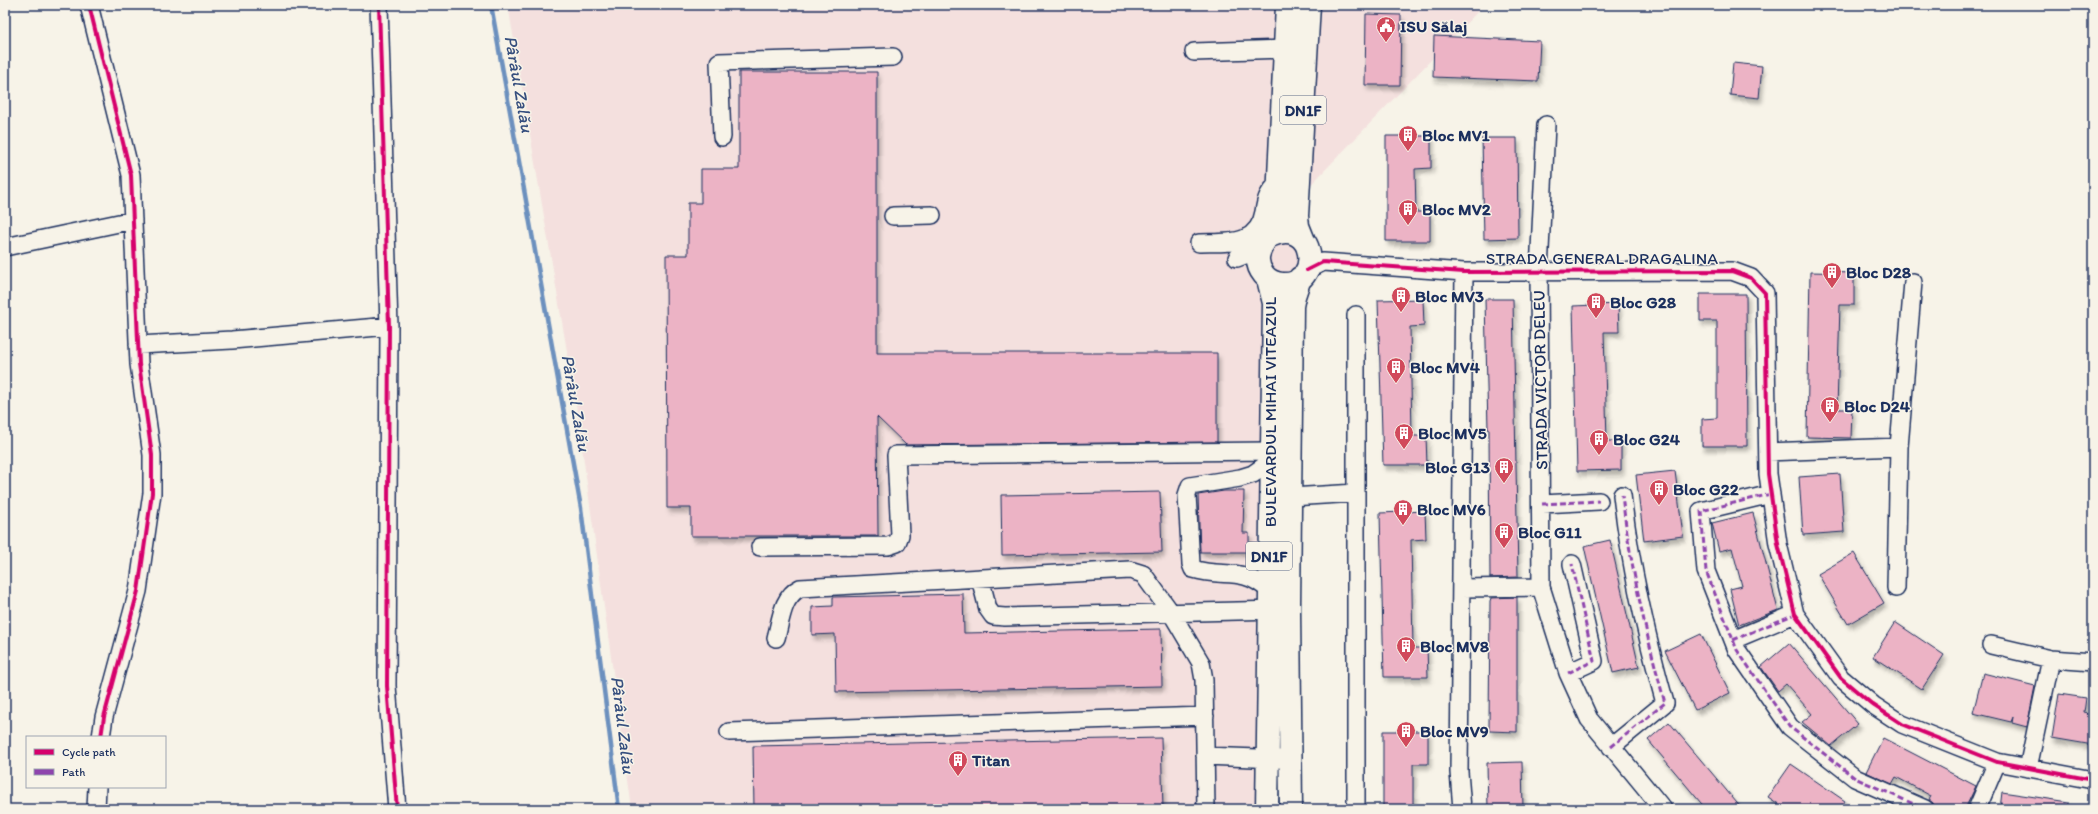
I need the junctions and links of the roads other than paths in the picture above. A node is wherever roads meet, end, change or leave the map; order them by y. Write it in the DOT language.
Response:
graph roads {
  1 [pos="89,5"];
  2 [pos="379,5"];
  3 [pos="1287,5"];
  4 [pos="1309,5"];
  5 [pos="1285,49"];
  6 [pos="1194,52"];
  7 [pos="893,57"];
  8 [pos="1546,125"];
  9 [pos="722,137"];
  10 [pos="1279,183"];
  11 [pos="932,215"];
  12 [pos="893,216"];
  13 [pos="133,220"];
  14 [pos="1265,240"];
  15 [pos="1199,243"];
  16 [pos="5,247"];
  17 [pos="1309,261"];
  18 [pos="1539,271"];
  19 [pos="1464,272"];
  20 [pos="1264,274"];
  21 [pos="1913,282"];
  22 [pos="1356,315"];
  23 [pos="389,326"];
  24 [pos="138,345"];
  25 [pos="1899,447"];
  26 [pos="1768,452"];
  27 [pos="1270,456"];
  28 [pos="1356,493"];
  29 [pos="1771,494"];
  30 [pos="1622,495"];
  31 [pos="1291,496"];
  32 [pos="1599,501"];
  33 [pos="1542,504"];
  34 [pos="760,547"];
  35 [pos="1572,564"];
  36 [pos="980,578"];
  37 [pos="1541,587"];
  38 [pos="1461,588"];
  39 [pos="1896,588"];
  40 [pos="1276,603"];
  41 [pos="1172,614"];
  42 [pos="1795,614"];
  43 [pos="776,638"];
  44 [pos="1732,640"];
  45 [pos="1991,645"];
  46 [pos="2051,659"];
  47 [pos="2093,662"];
  48 [pos="1568,673"];
  49 [pos="1205,716"];
  50 [pos="729,732"];
  51 [pos="101,736"];
  52 [pos="1611,747"];
  53 [pos="1205,756"];
  54 [pos="1268,759"];
  55 [pos="1290,759"];
  56 [pos="1997,762"];
  57 [pos="2028,768"];
  58 [pos="2093,780"];
  59 [pos="97,788"];
  60 [pos="1660,808"];
  61 [pos="96,809"];
  62 [pos="397,809"];
  63 [pos="1206,809"];
  64 [pos="1267,809"];
  65 [pos="1291,809"];
  66 [pos="1356,809"];
  67 [pos="1462,809"];
  68 [pos="1924,809"];
  69 [pos="1977,809"];
  1 -- 13 [label="street"];
  2 -- 23 [label="street"];
  3 -- 5 [label="main road, BULEVARDUL MIHAI VITEAZUL / DN1F"];
  4 -- 17 [label="main road, DN1F"];
  5 -- 6 [label="street"];
  5 -- 10 [label="main road, BULEVARDUL MIHAI VITEAZUL / DN1F"];
  7 -- 9 [label="street"];
  8 -- 18 [label="street, STRADA VICTOR DELEU"];
  10 -- 14 [label="main road, BULEVARDUL MIHAI VITEAZUL / DN1F"];
  10 -- 15 [label="street"];
  11 -- 12 [label="street"];
  13 -- 16 [label="street"];
  13 -- 24 [label="street"];
  14 -- 17 [label="main road"];
  14 -- 20 [label="main road, BULEVARDUL MIHAI VITEAZUL / DN1F"];
  17 -- 19 [label="street, STRADA GENERAL DRAGALINA"];
  17 -- 20 [label="main road, BULEVARDUL MIHAI VITEAZUL"];
  17 -- 31 [label="main road, BULEVARDUL MIHAI VITEAZUL / DN1F"];
  18 -- 19 [label="street, STRADA GENERAL DRAGALINA"];
  18 -- 26 [label="street, STRADA GENERAL DRAGALINA"];
  18 -- 33 [label="street, STRADA VICTOR DELEU"];
  19 -- 38 [label="street"];
  20 -- 27 [label="main road, BULEVARDUL MIHAI VITEAZUL / DN1F"];
  21 -- 25 [label="street"];
  22 -- 28 [label="street"];
  23 -- 24 [label="street"];
  23 -- 62 [label="street"];
  24 -- 51 [label="street"];
  25 -- 26 [label="street"];
  25 -- 39 [label="street"];
  26 -- 29 [label="street, STRADA GENERAL DRAGALINA"];
  27 -- 34 [label="street"];
  27 -- 40 [label="main road, BULEVARDUL MIHAI VITEAZUL / DN1F"];
  27 -- 40 [label="street"];
  28 -- 31 [label="street"];
  28 -- 66 [label="street"];
  29 -- 42 [label="street, STRADA GENERAL DRAGALINA"];
  29 -- 44 [label="street"];
  30 -- 52 [label="street"];
  31 -- 40 [label="main road, BULEVARDUL MIHAI VITEAZUL / DN1F"];
  32 -- 33 [label="street"];
  33 -- 37 [label="street, STRADA VICTOR DELEU"];
  35 -- 48 [label="street"];
  36 -- 41 [label="street"];
  36 -- 41 [label="street"];
  36 -- 43 [label="street"];
  37 -- 38 [label="street"];
  37 -- 48 [label="street, STRADA VICTOR DELEU"];
  38 -- 67 [label="street"];
  40 -- 41 [label="street"];
  40 -- 54 [label="main road, BULEVARDUL MIHAI VITEAZUL / DN1F"];
  40 -- 55 [label="main road, BULEVARDUL MIHAI VITEAZUL / DN1F"];
  41 -- 49 [label="street"];
  42 -- 44 [label="street"];
  42 -- 56 [label="street, STRADA GENERAL DRAGALINA"];
  44 -- 68 [label="street"];
  45 -- 46 [label="street"];
  46 -- 47 [label="street"];
  46 -- 57 [label="street"];
  48 -- 52 [label="street, STRADA VICTOR DELEU"];
  49 -- 50 [label="street"];
  49 -- 53 [label="street"];
  52 -- 60 [label="street, STRADA VICTOR DELEU"];
  53 -- 54 [label="street"];
  53 -- 63 [label="street"];
  54 -- 55 [label="street"];
  54 -- 64 [label="main road, BULEVARDUL MIHAI VITEAZUL / DN1F"];
  55 -- 65 [label="main road, BULEVARDUL MIHAI VITEAZUL / DN1F"];
  56 -- 57 [label="street, STRADA GENERAL DRAGALINA"];
  56 -- 69 [label="street"];
  57 -- 58 [label="street, STRADA GENERAL DRAGALINA"];
  59 -- 61 [label="street"];
}
